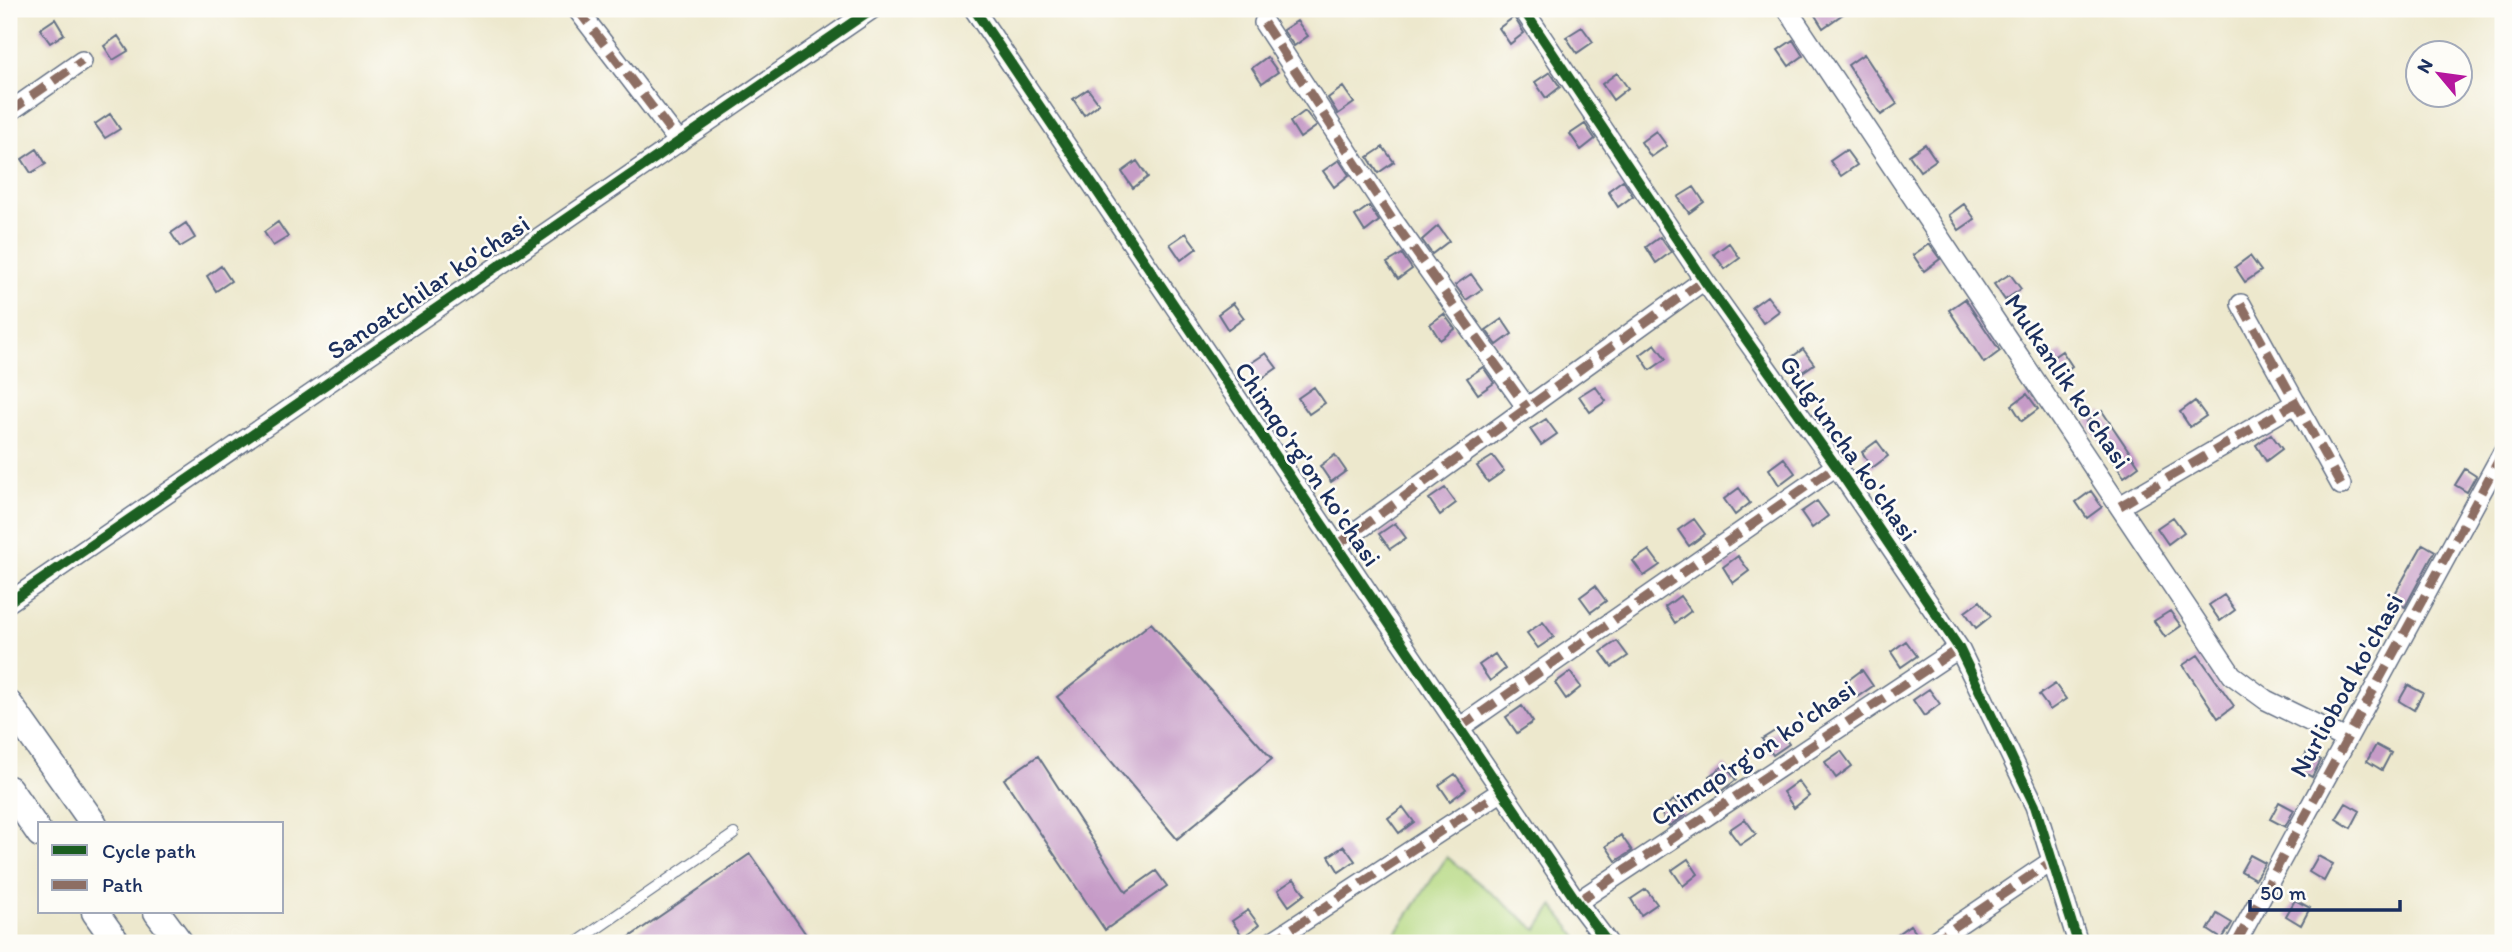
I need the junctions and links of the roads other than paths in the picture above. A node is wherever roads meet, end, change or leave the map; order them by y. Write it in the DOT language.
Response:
graph roads {
  1 [pos="577,9"];
  2 [pos="872,9"];
  3 [pos="974,9"];
  4 [pos="1523,9"];
  5 [pos="1787,9"];
  6 [pos="1264,23"];
  7 [pos="82,61"];
  8 [pos="9,112"];
  9 [pos="678,142"];
  10 [pos="1703,280"];
  11 [pos="2241,304"];
  12 [pos="2296,403"];
  13 [pos="1527,408"];
  14 [pos="2503,452"];
  15 [pos="1836,466"];
  16 [pos="2341,485"];
  17 [pos="2120,506"];
  18 [pos="1336,546"];
  19 [pos="9,602"];
  20 [pos="1959,648"];
  21 [pos="9,704"];
  22 [pos="1459,728"];
  23 [pos="2346,739"];
  24 [pos="9,789"];
  25 [pos="1502,791"];
  26 [pos="93,822"];
  27 [pos="38,831"];
  28 [pos="734,834"];
  29 [pos="2052,861"];
  30 [pos="1577,902"];
  31 [pos="96,914"];
  32 [pos="158,914"];
  33 [pos="117,943"];
  34 [pos="180,943"];
  35 [pos="576,943"];
  36 [pos="1270,943"];
  37 [pos="1608,943"];
  38 [pos="1931,943"];
  39 [pos="2078,943"];
  40 [pos="2236,943"];
  1 -- 9 [label="street"];
  2 -- 9 [label="street, Sanoatchilar ko'chasi"];
  3 -- 18 [label="street, Chimqo'rg'on ko'chasi"];
  4 -- 10 [label="street, Gulg'uncha ko'chasi"];
  5 -- 17 [label="street, Mulkanlik ko'chasi"];
  6 -- 13 [label="street"];
  7 -- 8 [label="street"];
  9 -- 19 [label="street, Sanoatchilar ko'chasi"];
  10 -- 13 [label="street, Chimqo'rg'on ko'chasi"];
  10 -- 15 [label="street, Gulg'uncha ko'chasi"];
  11 -- 12 [label="street"];
  12 -- 16 [label="street"];
  12 -- 17 [label="street"];
  13 -- 18 [label="street, Chimqo'rg'on ko'chasi"];
  14 -- 23 [label="street, Nurliobod ko'chasi"];
  15 -- 20 [label="street, Gulg'uncha ko'chasi"];
  15 -- 22 [label="street"];
  17 -- 23 [label="street, Mulkanlik ko'chasi"];
  18 -- 22 [label="street, Chimqo'rg'on ko'chasi"];
  20 -- 29 [label="street, Gulg'uncha ko'chasi"];
  20 -- 30 [label="street, Chimqo'rg'on ko'chasi"];
  21 -- 26 [label="main road"];
  22 -- 25 [label="street, Chimqo'rg'on ko'chasi"];
  23 -- 40 [label="street, Nurliobod ko'chasi"];
  24 -- 27 [label="main road"];
  25 -- 30 [label="street, Chimqo'rg'on ko'chasi"];
  25 -- 36 [label="street"];
  28 -- 35 [label="lane"];
  29 -- 38 [label="street"];
  29 -- 39 [label="street, Gulg'uncha ko'chasi"];
  30 -- 37 [label="street, Chimqo'rg'on ko'chasi"];
  31 -- 33 [label="main road"];
  32 -- 34 [label="main road"];
}
